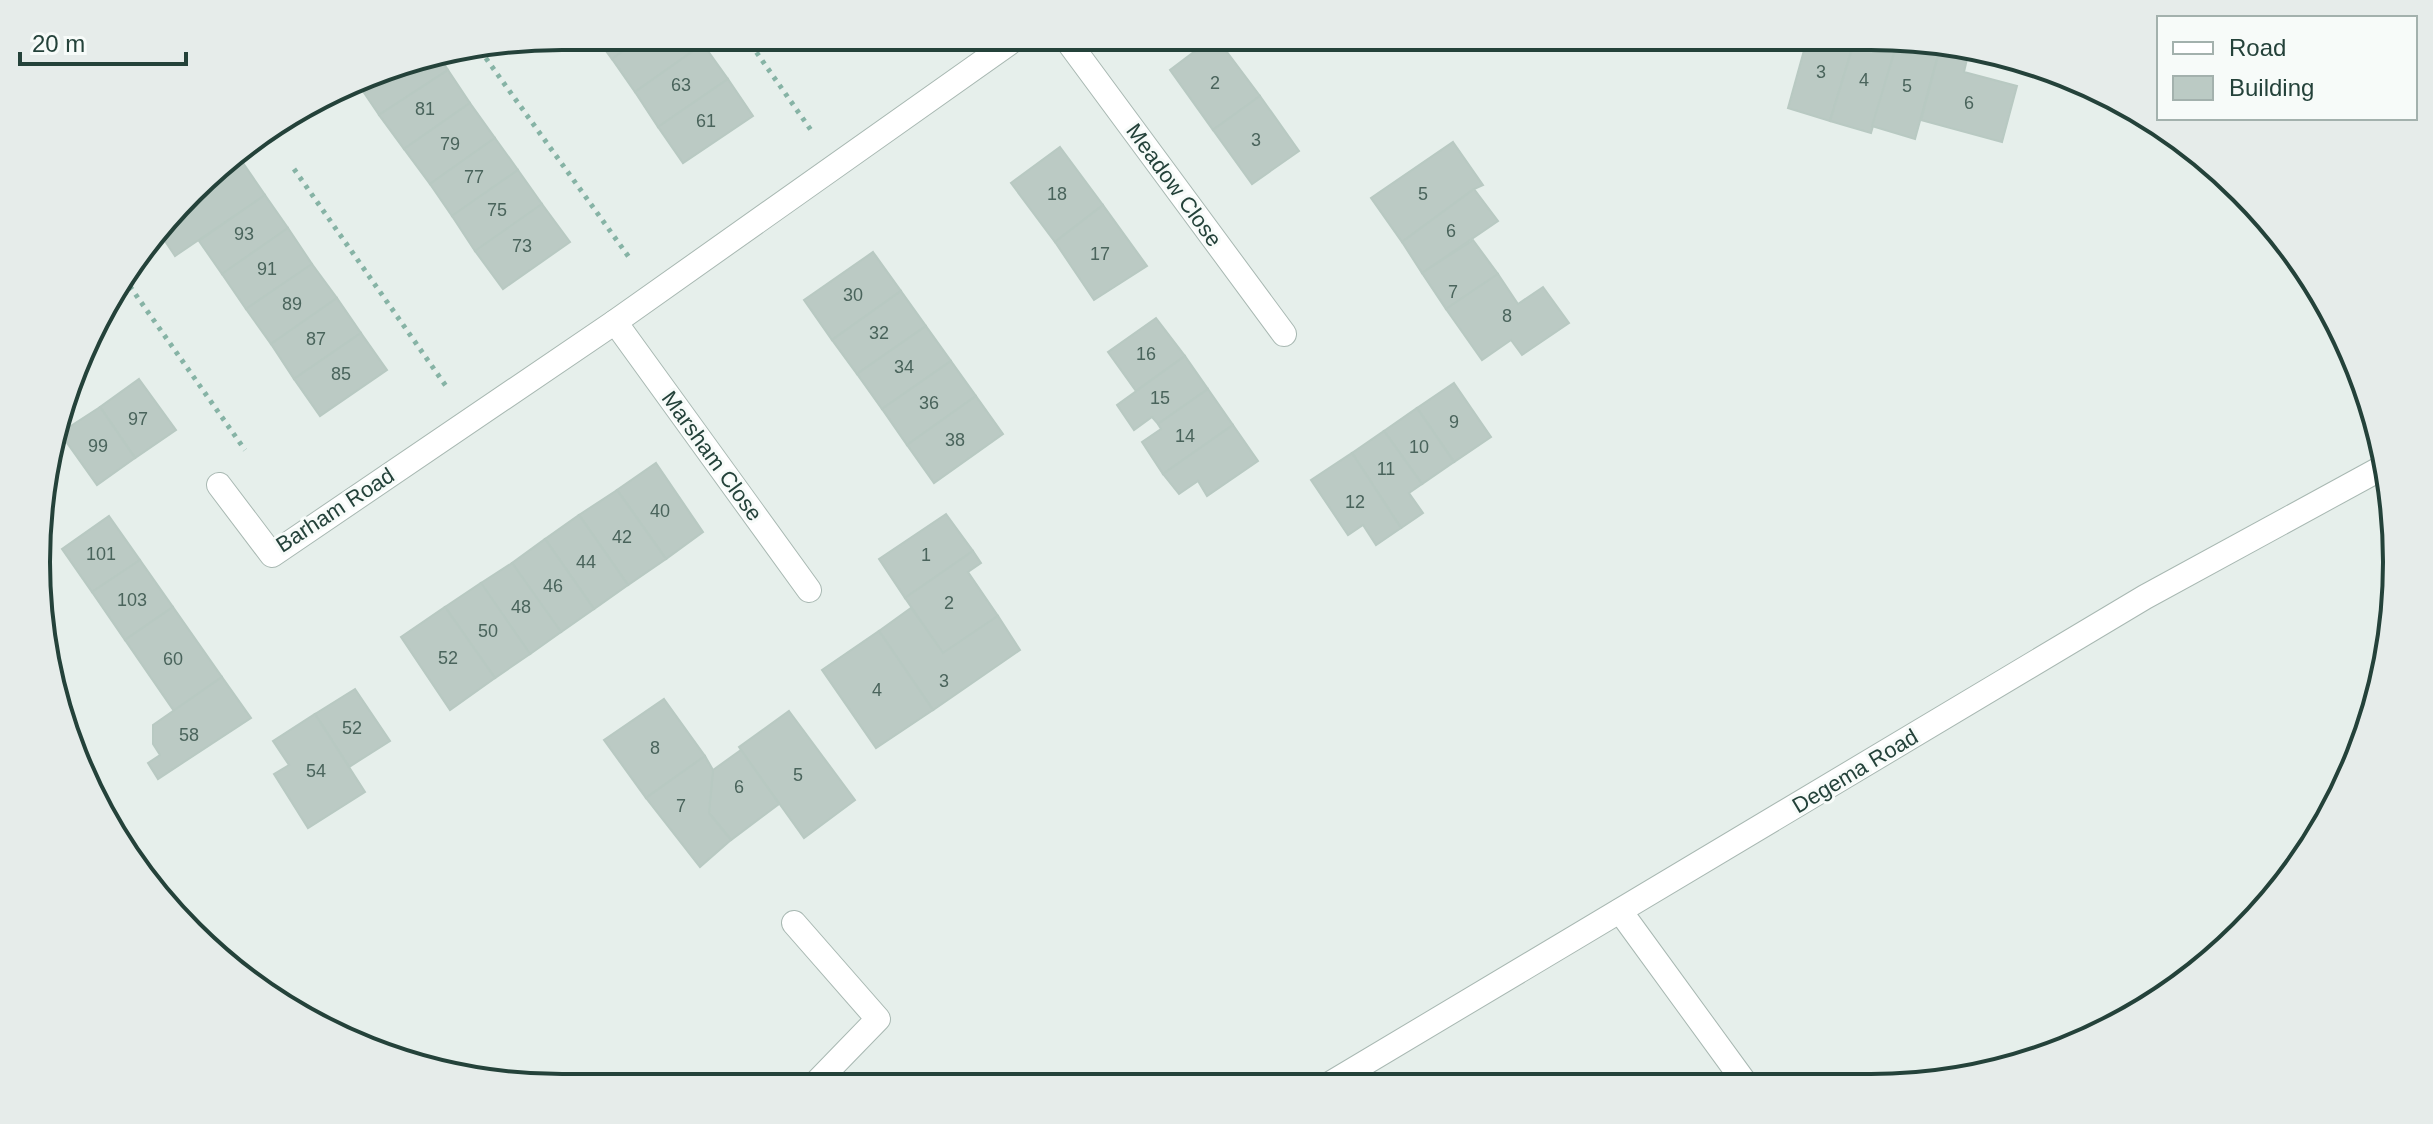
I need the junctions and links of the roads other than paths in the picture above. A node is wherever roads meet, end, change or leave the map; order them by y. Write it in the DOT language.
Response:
graph roads {
  1 [pos="999,50"];
  2 [pos="1074,50"];
  3 [pos="615,322"];
  4 [pos="1284,334"];
  5 [pos="2375,472"];
  6 [pos="219,485"];
  7 [pos="809,590"];
  8 [pos="1620,911"];
  9 [pos="794,923"];
  10 [pos="825,1074"];
  11 [pos="1346,1074"];
  12 [pos="1739,1074"];
  1 -- 3 [label="street, Barham Road"];
  2 -- 4 [label="street, Meadow Close"];
  3 -- 6 [label="street, Barham Road"];
  3 -- 7 [label="street, Marsham Close"];
  5 -- 8 [label="street, Degema Road"];
  8 -- 11 [label="street, Degema Road"];
  8 -- 12 [label="street"];
  9 -- 10 [label="street"];
}
